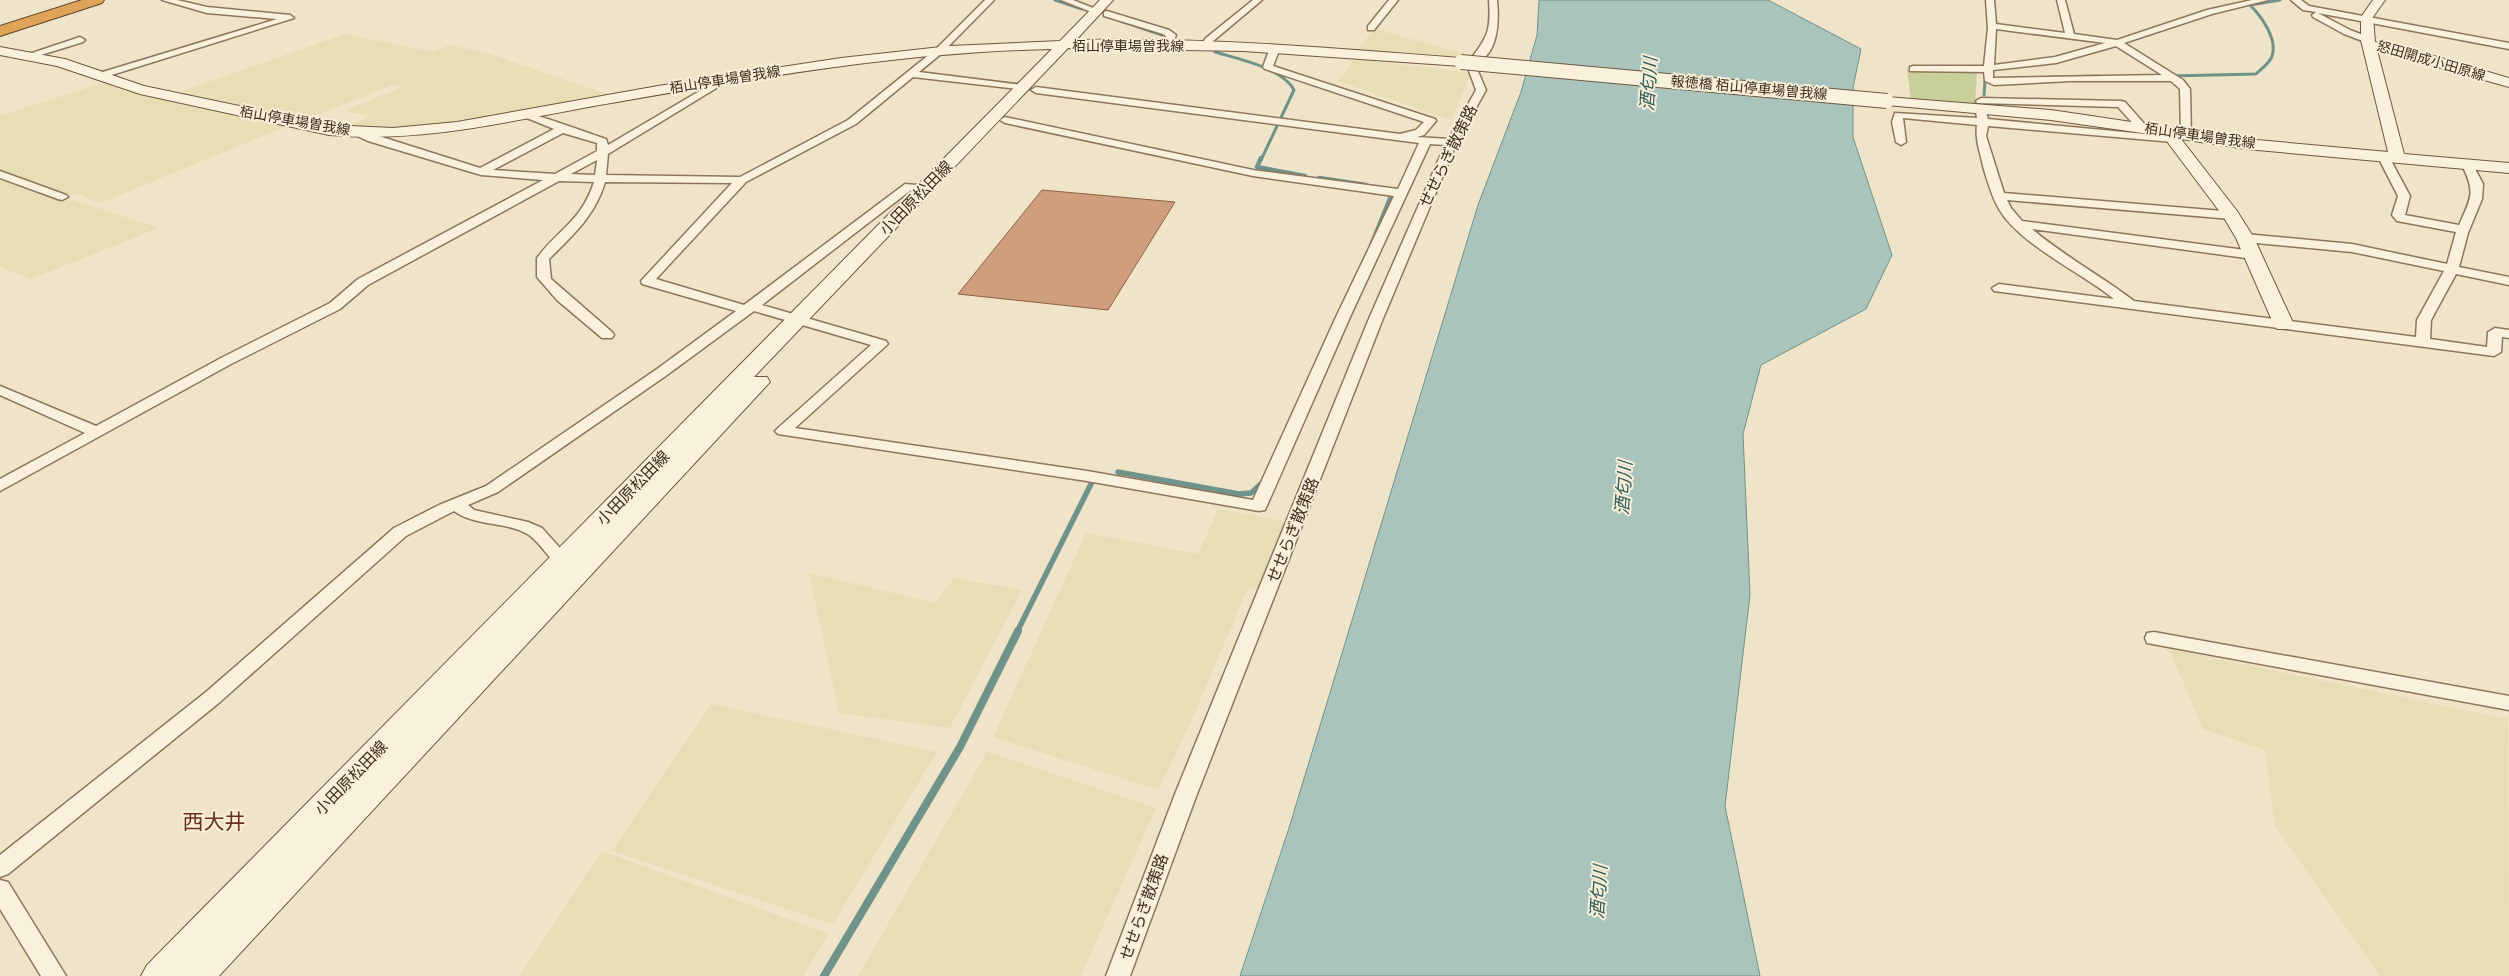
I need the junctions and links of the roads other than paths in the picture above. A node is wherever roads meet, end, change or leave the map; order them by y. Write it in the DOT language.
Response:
graph roads {
  1 [pos="97,0"];
  2 [pos="166,0"];
  3 [pos="990,0"];
  4 [pos="1065,0"];
  5 [pos="1108,0"];
  6 [pos="1122,0"];
  7 [pos="1258,0"];
  8 [pos="1394,0"];
  9 [pos="1493,0"];
  10 [pos="1990,0"];
  11 [pos="2061,0"];
  12 [pos="2264,0"];
  13 [pos="2295,0"];
  14 [pos="2379,0"];
  15 [pos="2306,8"];
  16 [pos="1102,13"];
  17 [pos="2367,21"];
  18 [pos="1992,26"];
  19 [pos="1371,28"];
  20 [pos="0,31"];
  21 [pos="2500,34"];
  22 [pos="2070,35"];
  23 [pos="80,40"];
  24 [pos="2466,40"];
  25 [pos="2370,42"];
  26 [pos="2118,43"];
  27 [pos="1171,45"];
  28 [pos="1070,46"];
  29 [pos="1203,46"];
  30 [pos="2509,46"];
  31 [pos="1275,48"];
  32 [pos="939,51"];
  33 [pos="0,52"];
  34 [pos="28,56"];
  35 [pos="1468,61"];
  36 [pos="1914,69"];
  37 [pos="1474,71"];
  38 [pos="912,74"];
  39 [pos="100,76"];
  40 [pos="2172,78"];
  41 [pos="725,79"];
  42 [pos="2509,83"];
  43 [pos="1029,89"];
  44 [pos="1982,91"];
  45 [pos="1887,100"];
  46 [pos="526,114"];
  47 [pos="1005,120"];
  48 [pos="2143,128"];
  49 [pos="562,129"];
  50 [pos="360,133"];
  51 [pos="2176,135"];
  52 [pos="1399,137"];
  53 [pos="1426,141"];
  54 [pos="1452,142"];
  55 [pos="1901,142"];
  56 [pos="604,152"];
  57 [pos="2390,158"];
  58 [pos="2468,165"];
  59 [pos="2509,168"];
  60 [pos="480,172"];
  61 [pos="0,174"];
  62 [pos="556,177"];
  63 [pos="601,179"];
  64 [pos="742,180"];
  65 [pos="925,188"];
  66 [pos="1401,193"];
  67 [pos="2000,196"];
  68 [pos="62,198"];
  69 [pos="2231,215"];
  70 [pos="2018,224"];
  71 [pos="2464,230"];
  72 [pos="2245,238"];
  73 [pos="2253,255"];
  74 [pos="2452,269"];
  75 [pos="2509,281"];
  76 [pos="1999,288"];
  77 [pos="2130,305"];
  78 [pos="749,308"];
  79 [pos="805,322"];
  80 [pos="2284,325"];
  81 [pos="2509,334"];
  82 [pos="607,335"];
  83 [pos="2423,342"];
  84 [pos="0,390"];
  85 [pos="96,432"];
  86 [pos="0,486"];
  87 [pos="456,504"];
  88 [pos="562,561"];
  89 [pos="2154,638"];
  90 [pos="2509,703"];
  91 [pos="0,868"];
  92 [pos="0,889"];
  93 [pos="54,976"];
  94 [pos="159,976"];
  95 [pos="196,976"];
  96 [pos="1118,976"];
  1 -- 20 [label="highway"];
  2 -- 39 [label="street"];
  3 -- 32 [label="street"];
  4 -- 16 [label="street"];
  5 -- 16 [label="main road, 小田原松田線"];
  6 -- 16 [label="main road, 小田原松田線"];
  7 -- 29 [label="street"];
  8 -- 19 [label="street"];
  9 -- 35 [label="street"];
  10 -- 18 [label="street"];
  11 -- 22 [label="street"];
  12 -- 26 [label="street"];
  13 -- 15 [label="street"];
  14 -- 17 [label="main road, 怒田開成小田原線"];
  15 -- 17 [label="street"];
  15 -- 25 [label="street"];
  16 -- 27 [label="street"];
  16 -- 28 [label="main road, 小田原松田線"];
  17 -- 24 [label="street"];
  17 -- 25 [label="main road, 怒田開成小田原線"];
  18 -- 22 [label="street"];
  18 -- 44 [label="street"];
  21 -- 24 [label="street"];
  22 -- 26 [label="street"];
  23 -- 34 [label="street"];
  24 -- 30 [label="street"];
  25 -- 42 [label="main road, 怒田開成小田原線"];
  25 -- 57 [label="main road"];
  26 -- 40 [label="street"];
  26 -- 44 [label="street"];
  27 -- 28 [label="main road, 栢山停車場曽我線"];
  27 -- 29 [label="main road, 栢山停車場曽我線"];
  28 -- 32 [label="main road, 栢山停車場曽我線"];
  28 -- 43 [label="main road, 小田原松田線"];
  29 -- 31 [label="main road, 栢山停車場曽我線"];
  31 -- 35 [label="main road, 栢山停車場曽我線"];
  31 -- 52 [label="street"];
  32 -- 38 [label="street"];
  32 -- 41 [label="main road, 栢山停車場曽我線"];
  33 -- 34 [label="main road, 栢山停車場曽我線"];
  34 -- 39 [label="main road, 栢山停車場曽我線"];
  35 -- 45 [label="main road, 報徳橋 栢山停車場曽我線, bridge"];
  36 -- 44 [label="street"];
  37 -- 54 [label="street, せせらぎ散策路"];
  38 -- 43 [label="street"];
  38 -- 64 [label="street"];
  39 -- 50 [label="main road, 栢山停車場曽我線"];
  40 -- 44 [label="street"];
  40 -- 51 [label="street"];
  41 -- 46 [label="main road, 栢山停車場曽我線"];
  41 -- 56 [label="street"];
  43 -- 47 [label="main road, 小田原松田線"];
  43 -- 52 [label="street"];
  43 -- 65 [label="main road, 小田原松田線"];
  44 -- 48 [label="street"];
  44 -- 51 [label="street"];
  44 -- 55 [label="street"];
  44 -- 67 [label="street"];
  45 -- 48 [label="main road, 栢山停車場曽我線"];
  46 -- 49 [label="street"];
  46 -- 50 [label="main road, 栢山停車場曽我線"];
  47 -- 66 [label="street"];
  47 -- 79 [label="main road, 小田原松田線"];
  48 -- 51 [label="main road, 栢山停車場曽我線"];
  49 -- 56 [label="street"];
  49 -- 60 [label="street"];
  50 -- 60 [label="street"];
  51 -- 57 [label="main road, 栢山停車場曽我線"];
  51 -- 69 [label="main road"];
  52 -- 53 [label="street"];
  53 -- 54 [label="street"];
  53 -- 66 [label="street"];
  54 -- 96 [label="street, せせらぎ散策路"];
  56 -- 62 [label="street"];
  56 -- 63 [label="street"];
  57 -- 58 [label="main road, 栢山停車場曽我線"];
  57 -- 71 [label="street"];
  58 -- 59 [label="main road, 栢山停車場曽我線"];
  58 -- 71 [label="street"];
  60 -- 62 [label="street"];
  61 -- 68 [label="street"];
  62 -- 63 [label="street"];
  62 -- 85 [label="street"];
  63 -- 64 [label="street"];
  63 -- 82 [label="street"];
  64 -- 78 [label="street"];
  65 -- 78 [label="street"];
  65 -- 79 [label="main road, 小田原松田線"];
  66 -- 79 [label="street"];
  67 -- 69 [label="street"];
  67 -- 70 [label="street"];
  69 -- 72 [label="main road"];
  70 -- 73 [label="street"];
  70 -- 77 [label="street"];
  71 -- 74 [label="street"];
  72 -- 73 [label="main road"];
  72 -- 74 [label="street"];
  73 -- 80 [label="main road"];
  74 -- 75 [label="street"];
  74 -- 83 [label="street"];
  76 -- 77 [label="street"];
  77 -- 80 [label="street"];
  78 -- 79 [label="street"];
  78 -- 87 [label="street"];
  79 -- 88 [label="main road, 小田原松田線"];
  79 -- 95 [label="main road, 小田原松田線"];
  80 -- 83 [label="street"];
  81 -- 83 [label="street"];
  84 -- 85 [label="street"];
  85 -- 86 [label="street"];
  87 -- 88 [label="street"];
  87 -- 91 [label="street"];
  88 -- 94 [label="main road, 小田原松田線"];
  89 -- 90 [label="street"];
  92 -- 93 [label="street"];
}
